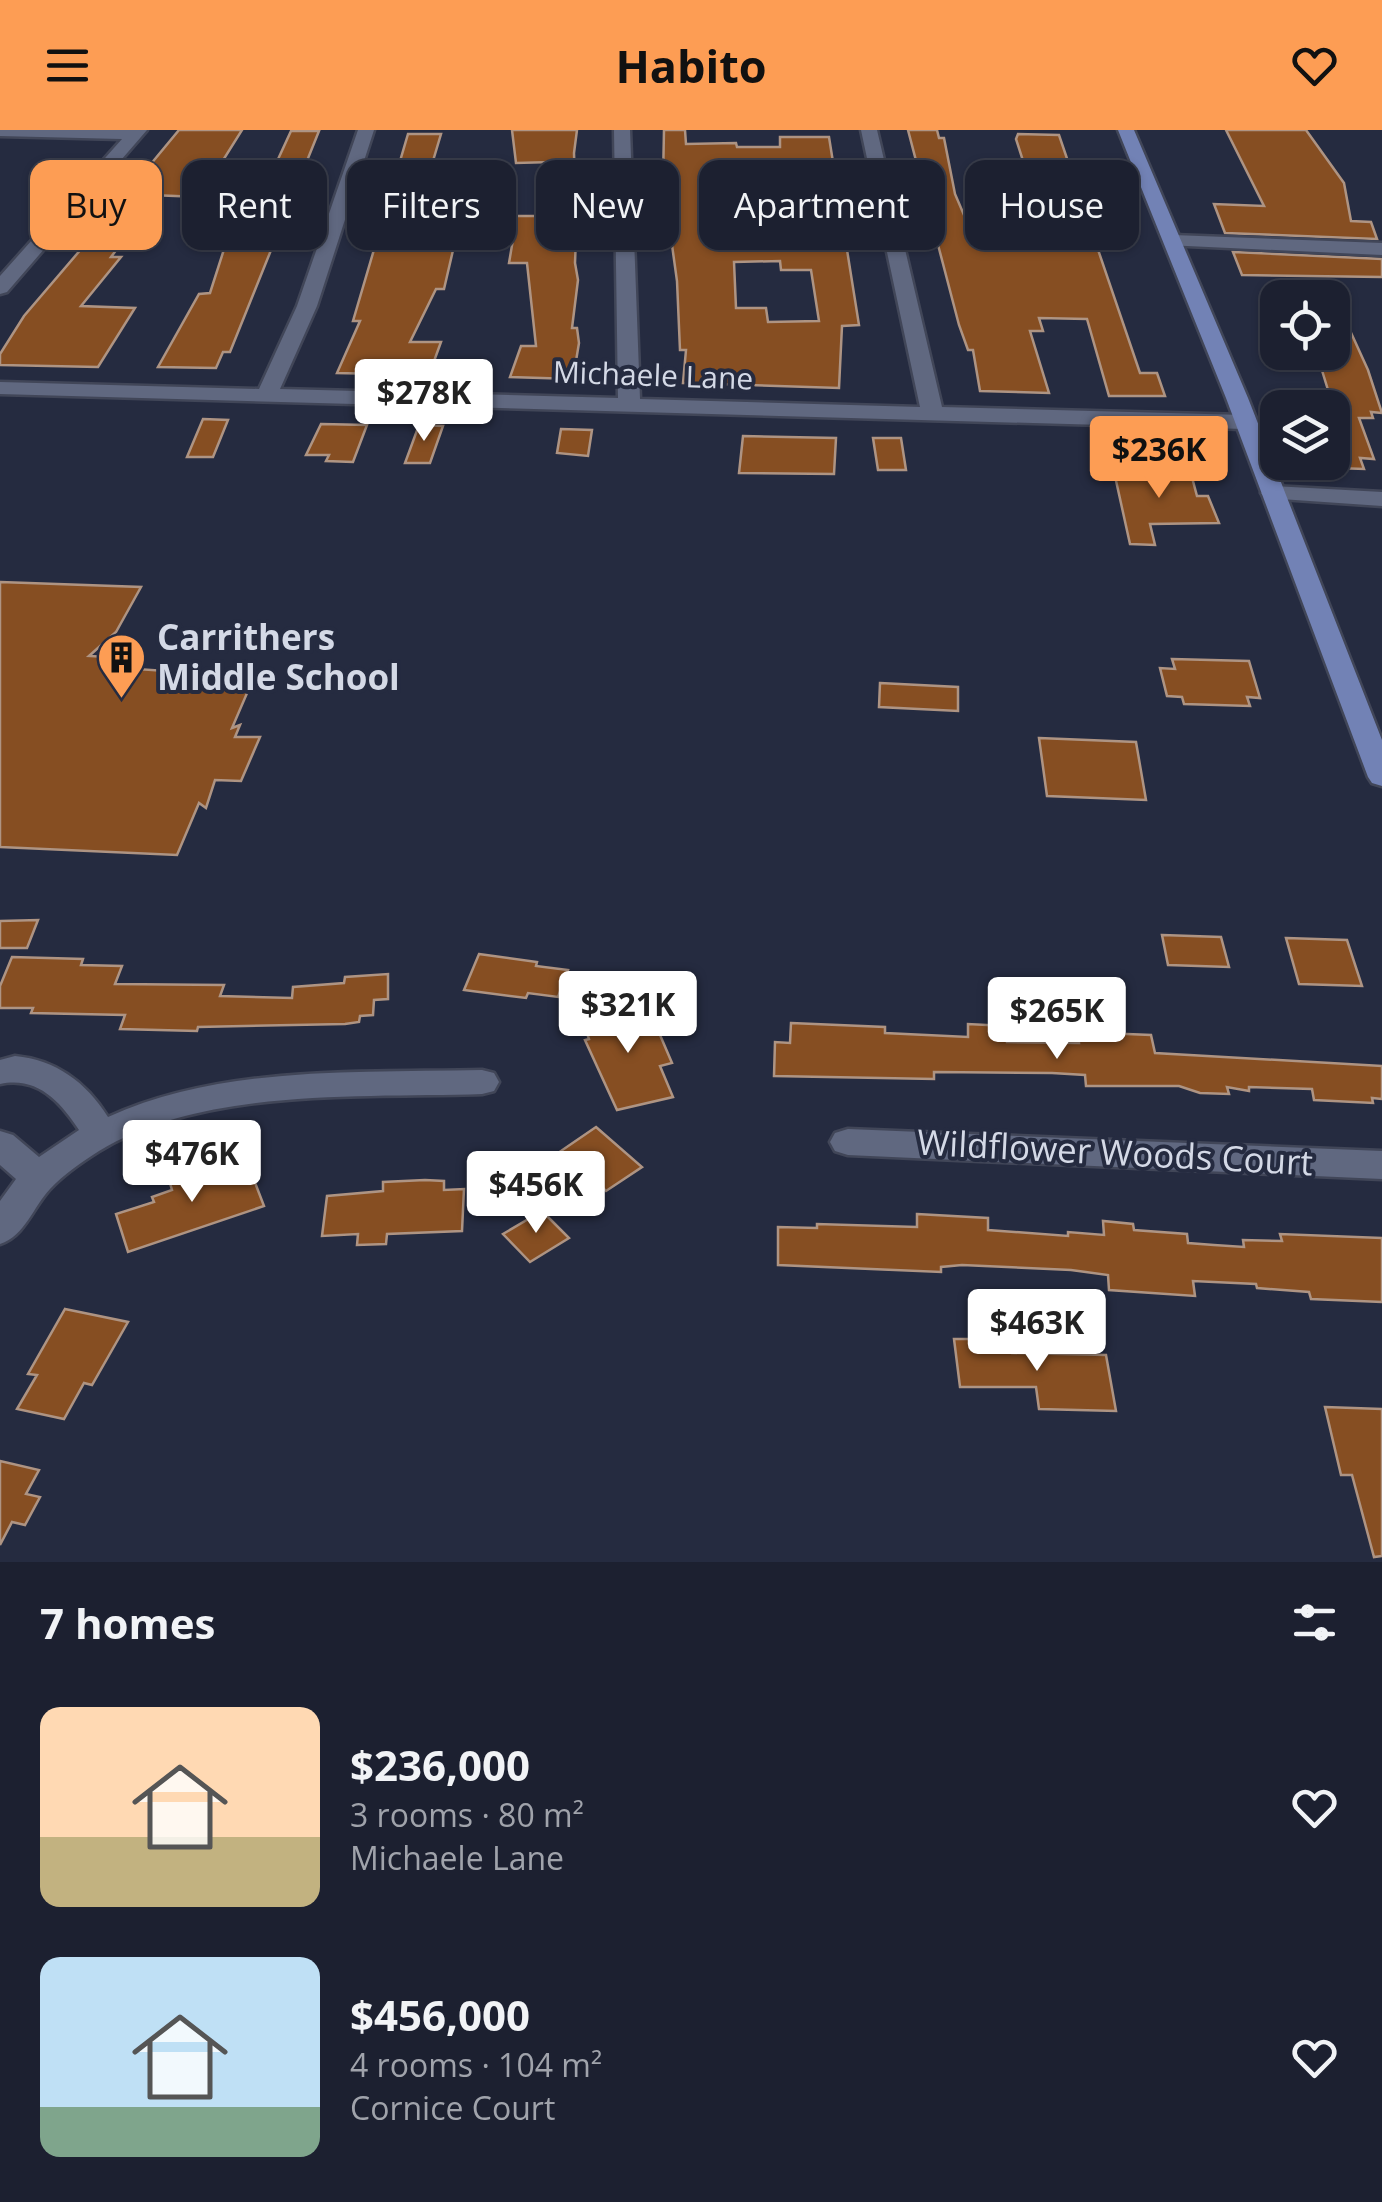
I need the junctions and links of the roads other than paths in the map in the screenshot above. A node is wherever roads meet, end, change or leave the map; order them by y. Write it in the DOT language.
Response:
graph roads {
  1 [pos="0,130"];
  2 [pos="366,130"];
  3 [pos="622,130"];
  4 [pos="869,130"];
  5 [pos="1126,130"];
  6 [pos="137,132"];
  7 [pos="1173,241"];
  8 [pos="1382,249"];
  9 [pos="0,288"];
  10 [pos="0,388"];
  11 [pos="267,395"];
  12 [pos="629,405"];
  13 [pos="932,412"];
  14 [pos="1244,422"];
  15 [pos="1273,494"];
  16 [pos="1382,499"];
  17 [pos="1382,777"];
  18 [pos="0,1072"];
  19 [pos="482,1082"];
  20 [pos="100,1134"];
  21 [pos="848,1142"];
  22 [pos="0,1144"];
  23 [pos="1382,1165"];
  24 [pos="38,1178"];
  25 [pos="0,1229"];
  1 -- 6 [label="street"];
  2 -- 11 [label="street"];
  3 -- 12 [label="street"];
  4 -- 13 [label="street"];
  5 -- 7 [label="main road"];
  6 -- 9 [label="street"];
  7 -- 8 [label="street"];
  7 -- 14 [label="main road"];
  10 -- 11 [label="street, Michaele Lane"];
  11 -- 12 [label="street, Michaele Lane"];
  12 -- 13 [label="street, Michaele Lane"];
  13 -- 14 [label="street, Michaele Lane"];
  14 -- 15 [label="main road"];
  15 -- 16 [label="street"];
  15 -- 17 [label="main road"];
  18 -- 20 [label="street"];
  19 -- 20 [label="street"];
  20 -- 24 [label="street"];
  21 -- 23 [label="street, Wildflower Woods Court"];
  22 -- 24 [label="street"];
  24 -- 25 [label="street"];
}
